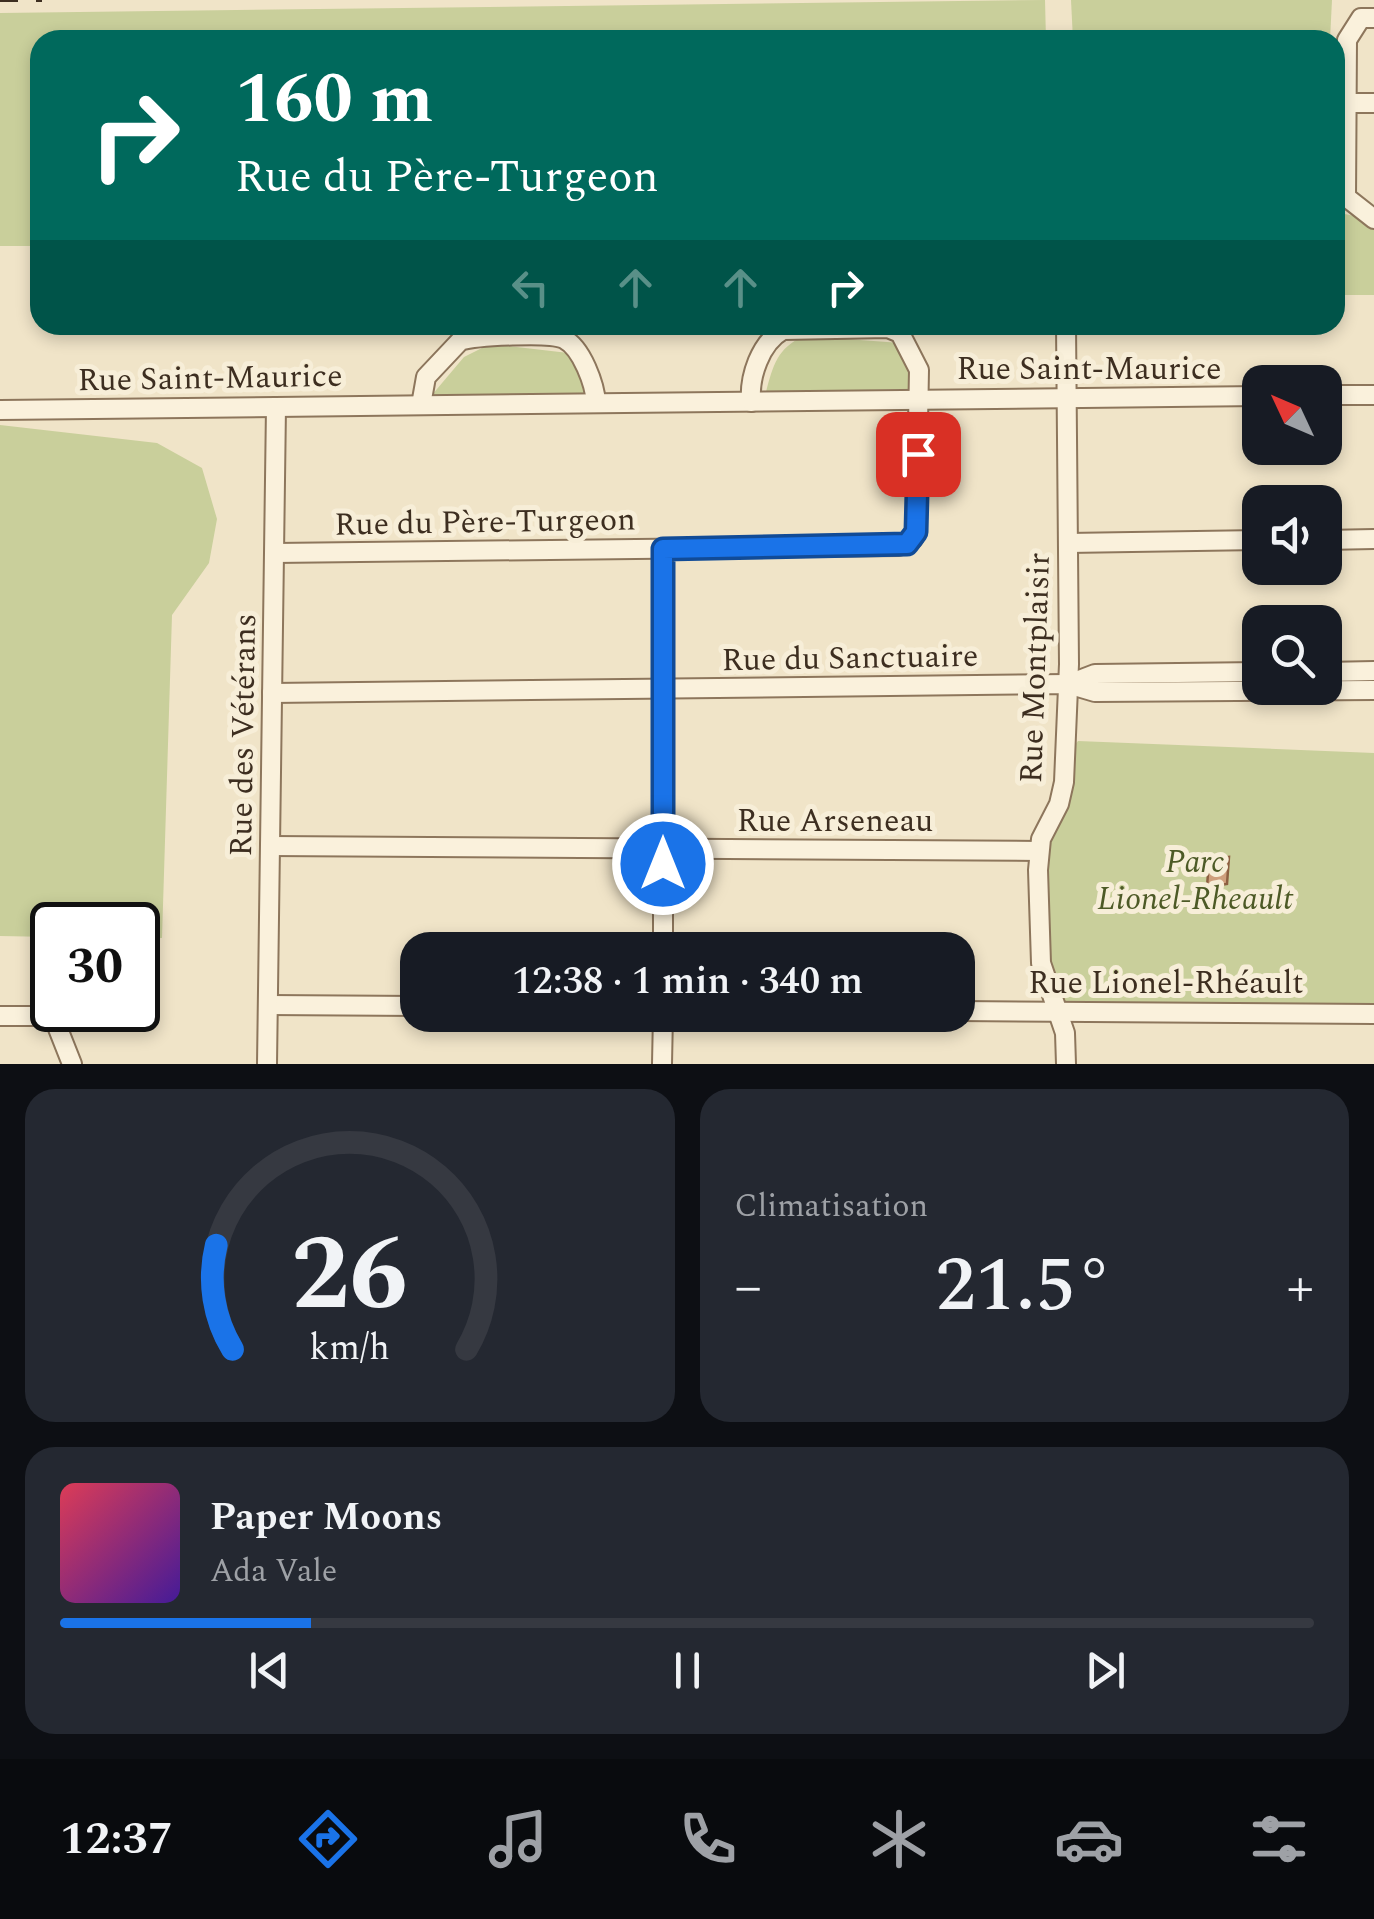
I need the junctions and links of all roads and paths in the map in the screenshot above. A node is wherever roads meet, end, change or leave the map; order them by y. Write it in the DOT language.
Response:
graph roads {
  1 [pos="1374,18"];
  2 [pos="1346,103"];
  3 [pos="1374,103"];
  4 [pos="1374,219"];
  5 [pos="776,335"];
  6 [pos="901,335"];
  7 [pos="1066,335"];
  8 [pos="1374,395"];
  9 [pos="1242,396"];
  10 [pos="1342,396"];
  11 [pos="1068,398"];
  12 [pos="920,399"];
  13 [pos="596,402"];
  14 [pos="751,402"];
  15 [pos="421,404"];
  16 [pos="276,407"];
  17 [pos="0,410"];
  18 [pos="1374,539"];
  19 [pos="1242,540"];
  20 [pos="1342,540"];
  21 [pos="1068,543"];
  22 [pos="663,549"];
  23 [pos="274,554"];
  24 [pos="1374,671"];
  25 [pos="1242,672"];
  26 [pos="1342,672"];
  27 [pos="1068,684"];
  28 [pos="663,690"];
  29 [pos="1242,690"];
  30 [pos="1342,690"];
  31 [pos="1374,690"];
  32 [pos="272,694"];
  33 [pos="270,846"];
  34 [pos="663,849"];
  35 [pos="1039,852"];
  36 [pos="662,932"];
  37 [pos="268,1005"];
  38 [pos="400,1006"];
  39 [pos="975,1011"];
  40 [pos="1057,1012"];
  41 [pos="1374,1014"];
  42 [pos="0,1016"];
  43 [pos="30,1016"];
  44 [pos="59,1032"];
  45 [pos="662,1032"];
  46 [pos="72,1064"];
  47 [pos="267,1064"];
  48 [pos="662,1064"];
  49 [pos="1066,1064"];
  1 -- 2 [label="street"];
  2 -- 3 [label="street"];
  2 -- 4 [label="street"];
  5 -- 14 [label="street, Rue Saint-Maurice"];
  6 -- 12 [label="street, Rue Saint-Maurice"];
  7 -- 11 [label="street, Rue Montplaisir"];
  8 -- 10 [label="street"];
  9 -- 11 [label="street, Rue Saint-Maurice"];
  11 -- 12 [label="street, Rue Saint-Maurice"];
  11 -- 21 [label="street, Rue Montplaisir"];
  12 -- 14 [label="street, Rue Saint-Maurice"];
  12 -- 22 [label="street, Rue du Père-Turgeon"];
  13 -- 14 [label="street, Rue Saint-Maurice"];
  13 -- 15 [label="street, Rue Saint-Maurice"];
  13 -- 15 [label="street"];
  15 -- 16 [label="street, Rue Saint-Maurice"];
  16 -- 17 [label="street, Rue Saint-Maurice"];
  16 -- 23 [label="street, Rue des Vétérans"];
  18 -- 20 [label="street"];
  19 -- 21 [label="street"];
  21 -- 27 [label="street, Rue Montplaisir"];
  22 -- 23 [label="street, Rue du Père-Turgeon"];
  22 -- 28 [label="street"];
  23 -- 32 [label="street, Rue des Vétérans"];
  24 -- 26 [label="street"];
  25 -- 27 [label="street, Rue du Sanctuaire"];
  27 -- 28 [label="street, Rue du Sanctuaire"];
  27 -- 29 [label="street, Rue du Sanctuaire"];
  27 -- 35 [label="street, Rue Montplaisir"];
  28 -- 32 [label="street, Rue du Sanctuaire"];
  28 -- 34 [label="street"];
  30 -- 31 [label="street, Rue du Sanctuaire"];
  32 -- 33 [label="street, Rue des Vétérans"];
  33 -- 34 [label="street, Rue Arseneau"];
  33 -- 37 [label="street, Rue des Vétérans"];
  34 -- 35 [label="street, Rue Arseneau"];
  34 -- 36 [label="street"];
  35 -- 40 [label="street, Rue Montplaisir"];
  37 -- 38 [label="street"];
  37 -- 47 [label="street, Rue des Vétérans"];
  39 -- 40 [label="street, Rue Lionel-Rhéault"];
  40 -- 41 [label="street, Rue Lionel-Rhéault"];
  40 -- 49 [label="street, Rue Montplaisir"];
  42 -- 43 [label="street"];
  44 -- 46 [label="street"];
  45 -- 48 [label="street"];
}
